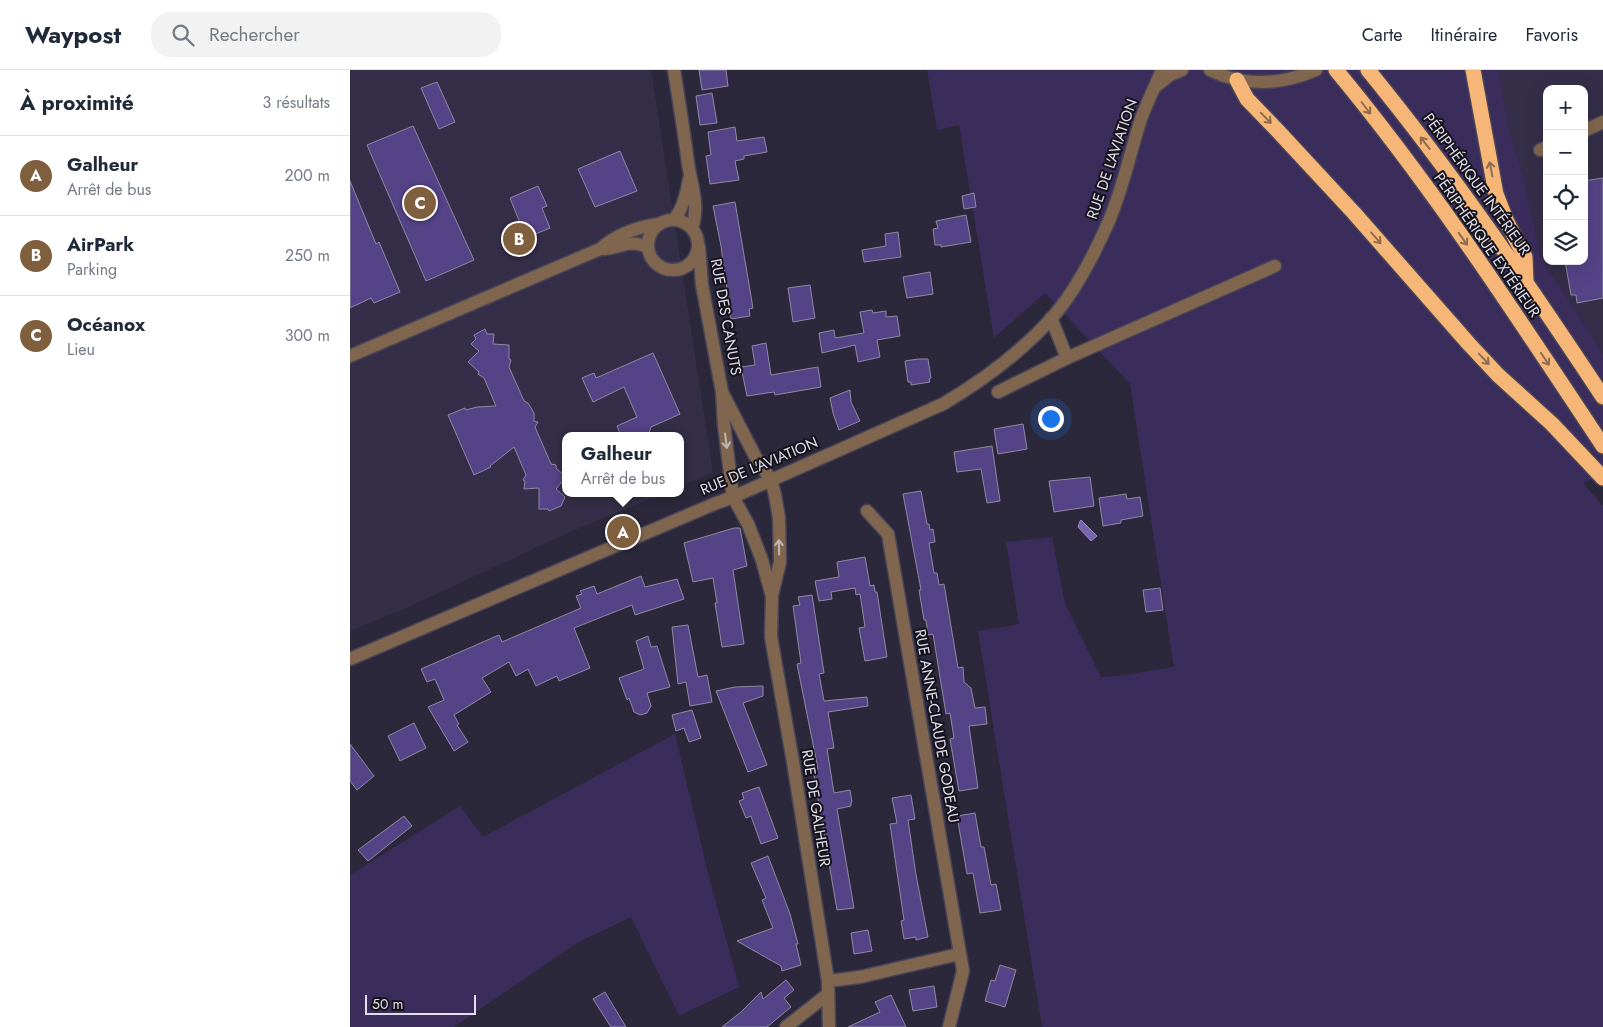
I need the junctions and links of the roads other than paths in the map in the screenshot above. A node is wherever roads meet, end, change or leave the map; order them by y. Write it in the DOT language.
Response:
graph roads {
  1 [pos="674,70"];
  2 [pos="1162,70"];
  3 [pos="1182,70"];
  4 [pos="1210,70"];
  5 [pos="1316,70"];
  6 [pos="1336,70"];
  7 [pos="1368,70"];
  8 [pos="1473,70"];
  9 [pos="1237,80"];
  10 [pos="1155,87"];
  11 [pos="1603,122"];
  12 [pos="1588,128"];
  13 [pos="690,174"];
  14 [pos="674,220"];
  15 [pos="659,224"];
  16 [pos="692,228"];
  17 [pos="648,247"];
  18 [pos="699,247"];
  19 [pos="600,249"];
  20 [pos="1275,266"];
  21 [pos="1526,281"];
  22 [pos="1051,318"];
  23 [pos="350,356"];
  24 [pos="1067,358"];
  25 [pos="722,392"];
  26 [pos="998,392"];
  27 [pos="1603,397"];
  28 [pos="1603,446"];
  29 [pos="1603,478"];
  30 [pos="771,480"];
  31 [pos="733,497"];
  32 [pos="866,511"];
  33 [pos="772,595"];
  34 [pos="350,659"];
  35 [pos="959,954"];
  36 [pos="828,988"];
  37 [pos="786,1027"];
  38 [pos="829,1027"];
  39 [pos="949,1027"];
  1 -- 13 [label="street"];
  2 -- 10 [label="street, RUE DE L'AVIATION"];
  3 -- 10 [label="street, RUE DE L'AVIATION"];
  4 -- 9 [label="street"];
  5 -- 9 [label="street"];
  6 -- 28 [label="highway, PÉRIPHÉRIQUE EXTÉRIEUR, one-way"];
  21 -- 7 [label="highway, PÉRIPHÉRIQUE INTÉRIEUR, one-way"];
  21 -- 8 [label="highway, one-way"];
  9 -- 29 [label="highway, one-way"];
  10 -- 22 [label="street, RUE DE L'AVIATION"];
  11 -- 12 [label="street"];
  13 -- 14 [label="street"];
  13 -- 16 [label="street"];
  14 -- 15 [label="street"];
  14 -- 16 [label="street"];
  15 -- 17 [label="street"];
  15 -- 19 [label="street"];
  16 -- 18 [label="street"];
  17 -- 18 [label="street"];
  17 -- 19 [label="street"];
  18 -- 25 [label="street, RUE DES CANUTS"];
  19 -- 23 [label="street"];
  20 -- 24 [label="street"];
  21 -- 27 [label="highway, PÉRIPHÉRIQUE INTÉRIEUR"];
  22 -- 24 [label="street"];
  22 -- 30 [label="street, RUE DE L'AVIATION"];
  24 -- 26 [label="street"];
  25 -- 30 [label="street, RUE DES CANUTS"];
  25 -- 31 [label="street, RUE DES CANUTS, one-way"];
  30 -- 31 [label="street, RUE DE L'AVIATION"];
  33 -- 30 [label="street, RUE DE GALHEUR, one-way"];
  31 -- 33 [label="street, RUE DE GALHEUR"];
  31 -- 34 [label="street, RUE DE L'AVIATION"];
  32 -- 35 [label="street, RUE ANNE-CLAUDE GODEAU"];
  33 -- 36 [label="street, RUE DE GALHEUR"];
  35 -- 36 [label="street"];
  35 -- 39 [label="street, RUE ANNE-CLAUDE GODEAU"];
  36 -- 37 [label="street"];
  36 -- 38 [label="street, RUE DE GALHEUR"];
}
